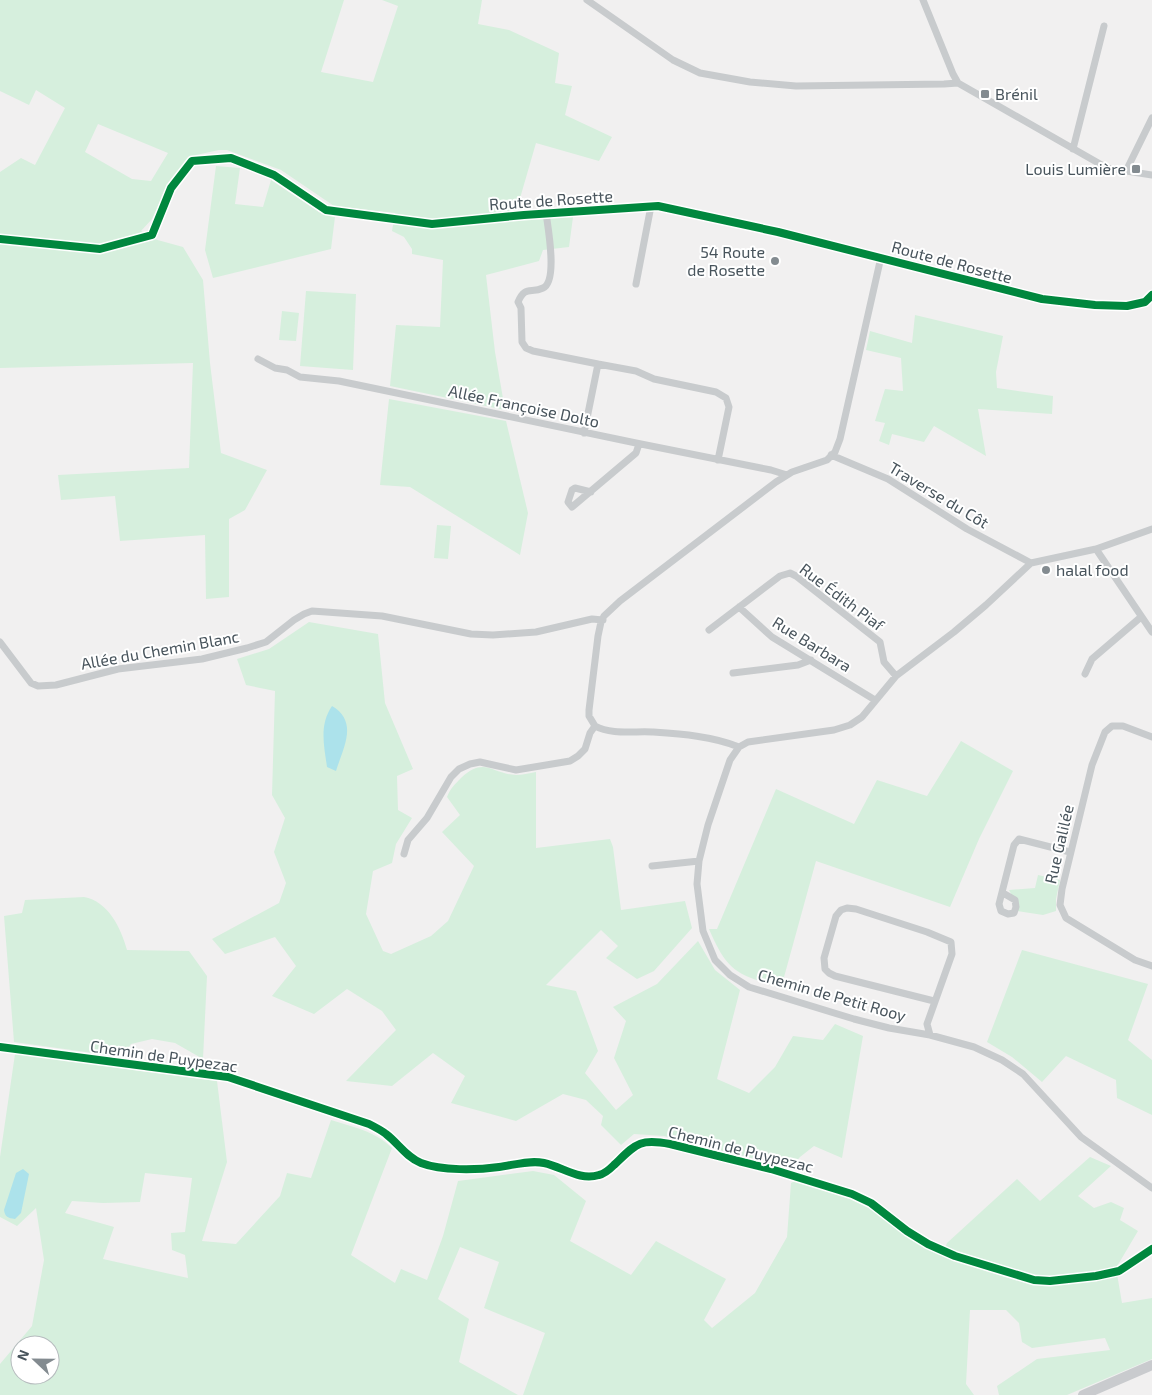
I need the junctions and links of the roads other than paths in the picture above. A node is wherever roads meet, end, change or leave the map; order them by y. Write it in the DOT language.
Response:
graph roads {
  1 [pos="587,0"];
  2 [pos="923,0"];
  3 [pos="1104,26"];
  4 [pos="958,83"];
  5 [pos="1152,118"];
  6 [pos="1073,149"];
  7 [pos="1126,171"];
  8 [pos="1152,175"];
  9 [pos="651,206"];
  10 [pos="546,213"];
  11 [pos="0,239"];
  12 [pos="880,258"];
  13 [pos="636,284"];
  14 [pos="1152,296"];
  15 [pos="258,359"];
  16 [pos="598,364"];
  17 [pos="584,433"];
  18 [pos="639,444"];
  19 [pos="832,456"];
  20 [pos="718,460"];
  21 [pos="787,475"];
  22 [pos="590,492"];
  23 [pos="1152,529"];
  24 [pos="1096,549"];
  25 [pos="1031,563"];
  26 [pos="739,606"];
  27 [pos="1141,617"];
  28 [pos="603,620"];
  29 [pos="708,630"];
  30 [pos="1152,632"];
  31 [pos="0,642"];
  32 [pos="811,660"];
  33 [pos="733,673"];
  34 [pos="1085,674"];
  35 [pos="896,676"];
  36 [pos="875,700"];
  37 [pos="595,726"];
  38 [pos="1152,738"];
  39 [pos="739,747"];
  40 [pos="1070,852"];
  41 [pos="404,854"];
  42 [pos="699,861"];
  43 [pos="652,866"];
  44 [pos="1003,892"];
  45 [pos="1152,966"];
  46 [pos="934,1001"];
  47 [pos="930,1035"];
  48 [pos="0,1047"];
  49 [pos="1152,1188"];
  50 [pos="1152,1249"];
  51 [pos="1152,1365"];
  52 [pos="1083,1395"];
  1 -- 4 [label="street"];
  2 -- 4 [label="street"];
  3 -- 6 [label="street"];
  4 -- 6 [label="street"];
  5 -- 7 [label="street"];
  6 -- 7 [label="street"];
  7 -- 8 [label="street"];
  9 -- 10 [label="street, Route de Rosette"];
  9 -- 12 [label="street, Route de Rosette"];
  9 -- 13 [label="street"];
  10 -- 11 [label="street, Route de Rosette"];
  10 -- 16 [label="street"];
  12 -- 14 [label="street, Route de Rosette"];
  12 -- 19 [label="street"];
  15 -- 17 [label="street, Allée Françoise Dolto"];
  16 -- 17 [label="street"];
  16 -- 20 [label="street"];
  17 -- 18 [label="street, Allée Françoise Dolto"];
  18 -- 20 [label="street, Allée Françoise Dolto"];
  18 -- 22 [label="street"];
  19 -- 21 [label="street"];
  19 -- 25 [label="street, Traverse du Côt"];
  20 -- 21 [label="street, Allée Françoise Dolto"];
  21 -- 28 [label="street"];
  23 -- 24 [label="street"];
  24 -- 25 [label="street"];
  24 -- 27 [label="street"];
  25 -- 35 [label="street"];
  26 -- 29 [label="street, Rue Édith Piaf"];
  26 -- 32 [label="street, Rue Barbara"];
  26 -- 35 [label="street, Rue Édith Piaf"];
  27 -- 30 [label="street"];
  27 -- 34 [label="street"];
  28 -- 31 [label="street, Allée du Chemin Blanc"];
  28 -- 37 [label="street"];
  32 -- 33 [label="street"];
  32 -- 36 [label="street, Rue Barbara"];
  35 -- 36 [label="street"];
  36 -- 39 [label="street"];
  37 -- 39 [label="street"];
  37 -- 41 [label="street"];
  38 -- 40 [label="street, Rue Galilée"];
  39 -- 42 [label="street, Chemin de Petit Rooy"];
  40 -- 44 [label="street"];
  40 -- 45 [label="street, Rue Galilée"];
  42 -- 43 [label="street"];
  42 -- 47 [label="street, Chemin de Petit Rooy"];
  46 -- 46 [label="street"];
  46 -- 47 [label="street"];
  47 -- 49 [label="street, Chemin de Petit Rooy"];
  48 -- 50 [label="street, Chemin de Puypezac"];
  51 -- 52 [label="main road"];
}
